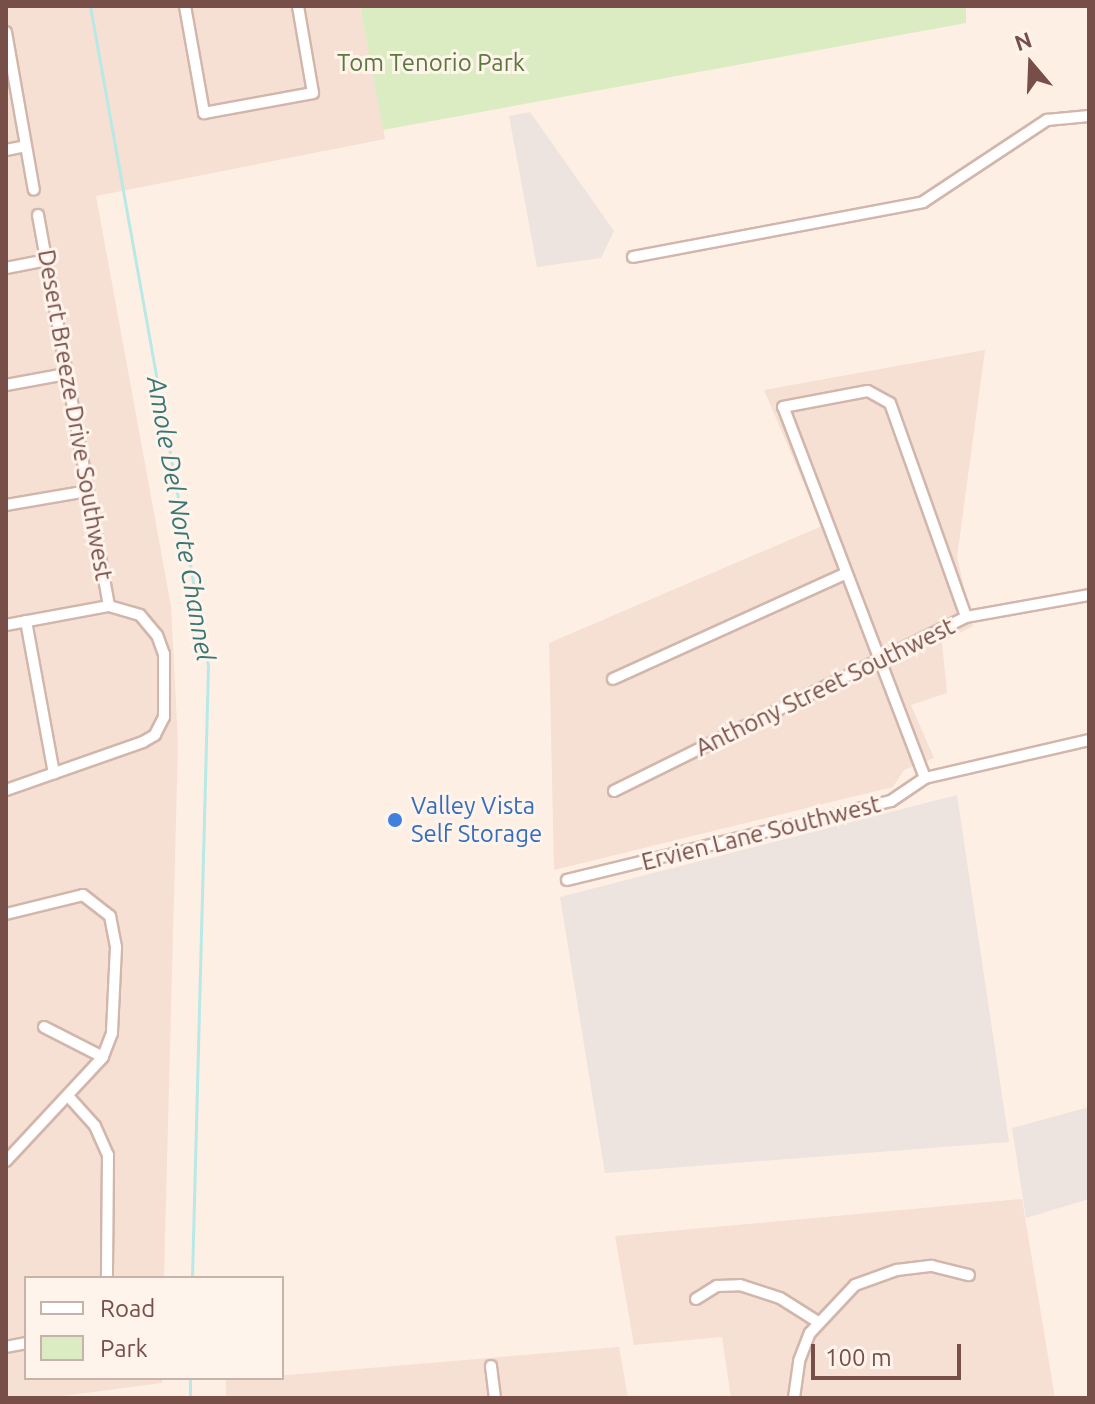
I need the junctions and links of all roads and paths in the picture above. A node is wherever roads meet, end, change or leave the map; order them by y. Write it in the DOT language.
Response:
graph roads {
  1 [pos="185,6"];
  2 [pos="298,6"];
  3 [pos="6,35"];
  4 [pos="1089,116"];
  5 [pos="26,146"];
  6 [pos="6,150"];
  7 [pos="34,190"];
  8 [pos="38,215"];
  9 [pos="633,257"];
  10 [pos="43,261"];
  11 [pos="6,268"];
  12 [pos="66,374"];
  13 [pos="6,385"];
  14 [pos="88,491"];
  15 [pos="6,505"];
  16 [pos="845,574"];
  17 [pos="1089,595"];
  18 [pos="109,606"];
  19 [pos="966,617"];
  20 [pos="26,621"];
  21 [pos="6,625"];
  22 [pos="881,661"];
  23 [pos="613,679"];
  24 [pos="1089,740"];
  25 [pos="54,773"];
  26 [pos="925,778"];
  27 [pos="6,790"];
  28 [pos="614,791"];
  29 [pos="567,880"];
  30 [pos="6,914"];
  31 [pos="44,1027"];
  32 [pos="103,1057"];
  33 [pos="69,1097"];
  34 [pos="7,1157"];
  35 [pos="969,1275"];
  36 [pos="107,1276"];
  37 [pos="696,1299"];
  38 [pos="818,1322"];
  39 [pos="491,1366"];
  40 [pos="495,1398"];
  41 [pos="794,1398"];
  1 -- 2 [label="street"];
  3 -- 5 [label="street"];
  4 -- 9 [label="street"];
  5 -- 6 [label="street"];
  5 -- 7 [label="street"];
  8 -- 10 [label="street, Desert Breeze Drive Southwest"];
  10 -- 11 [label="street"];
  10 -- 12 [label="street, Desert Breeze Drive Southwest"];
  12 -- 13 [label="street"];
  12 -- 14 [label="street, Desert Breeze Drive Southwest"];
  14 -- 15 [label="street"];
  14 -- 18 [label="street, Desert Breeze Drive Southwest"];
  16 -- 19 [label="street"];
  16 -- 22 [label="street"];
  16 -- 23 [label="street"];
  17 -- 19 [label="street, Anthony Street Southwest"];
  18 -- 20 [label="street"];
  18 -- 25 [label="street, Desert Breeze Drive Southwest"];
  19 -- 22 [label="street, Anthony Street Southwest"];
  20 -- 21 [label="street"];
  20 -- 25 [label="street"];
  22 -- 26 [label="street"];
  22 -- 28 [label="street, Anthony Street Southwest"];
  24 -- 26 [label="street, Ervien Lane Southwest"];
  25 -- 27 [label="street"];
  26 -- 29 [label="street, Ervien Lane Southwest"];
  30 -- 32 [label="street"];
  31 -- 32 [label="street"];
  32 -- 33 [label="street"];
  33 -- 34 [label="street"];
  33 -- 36 [label="street"];
  35 -- 38 [label="street"];
  37 -- 38 [label="street"];
  38 -- 41 [label="street"];
  39 -- 40 [label="street"];
}
